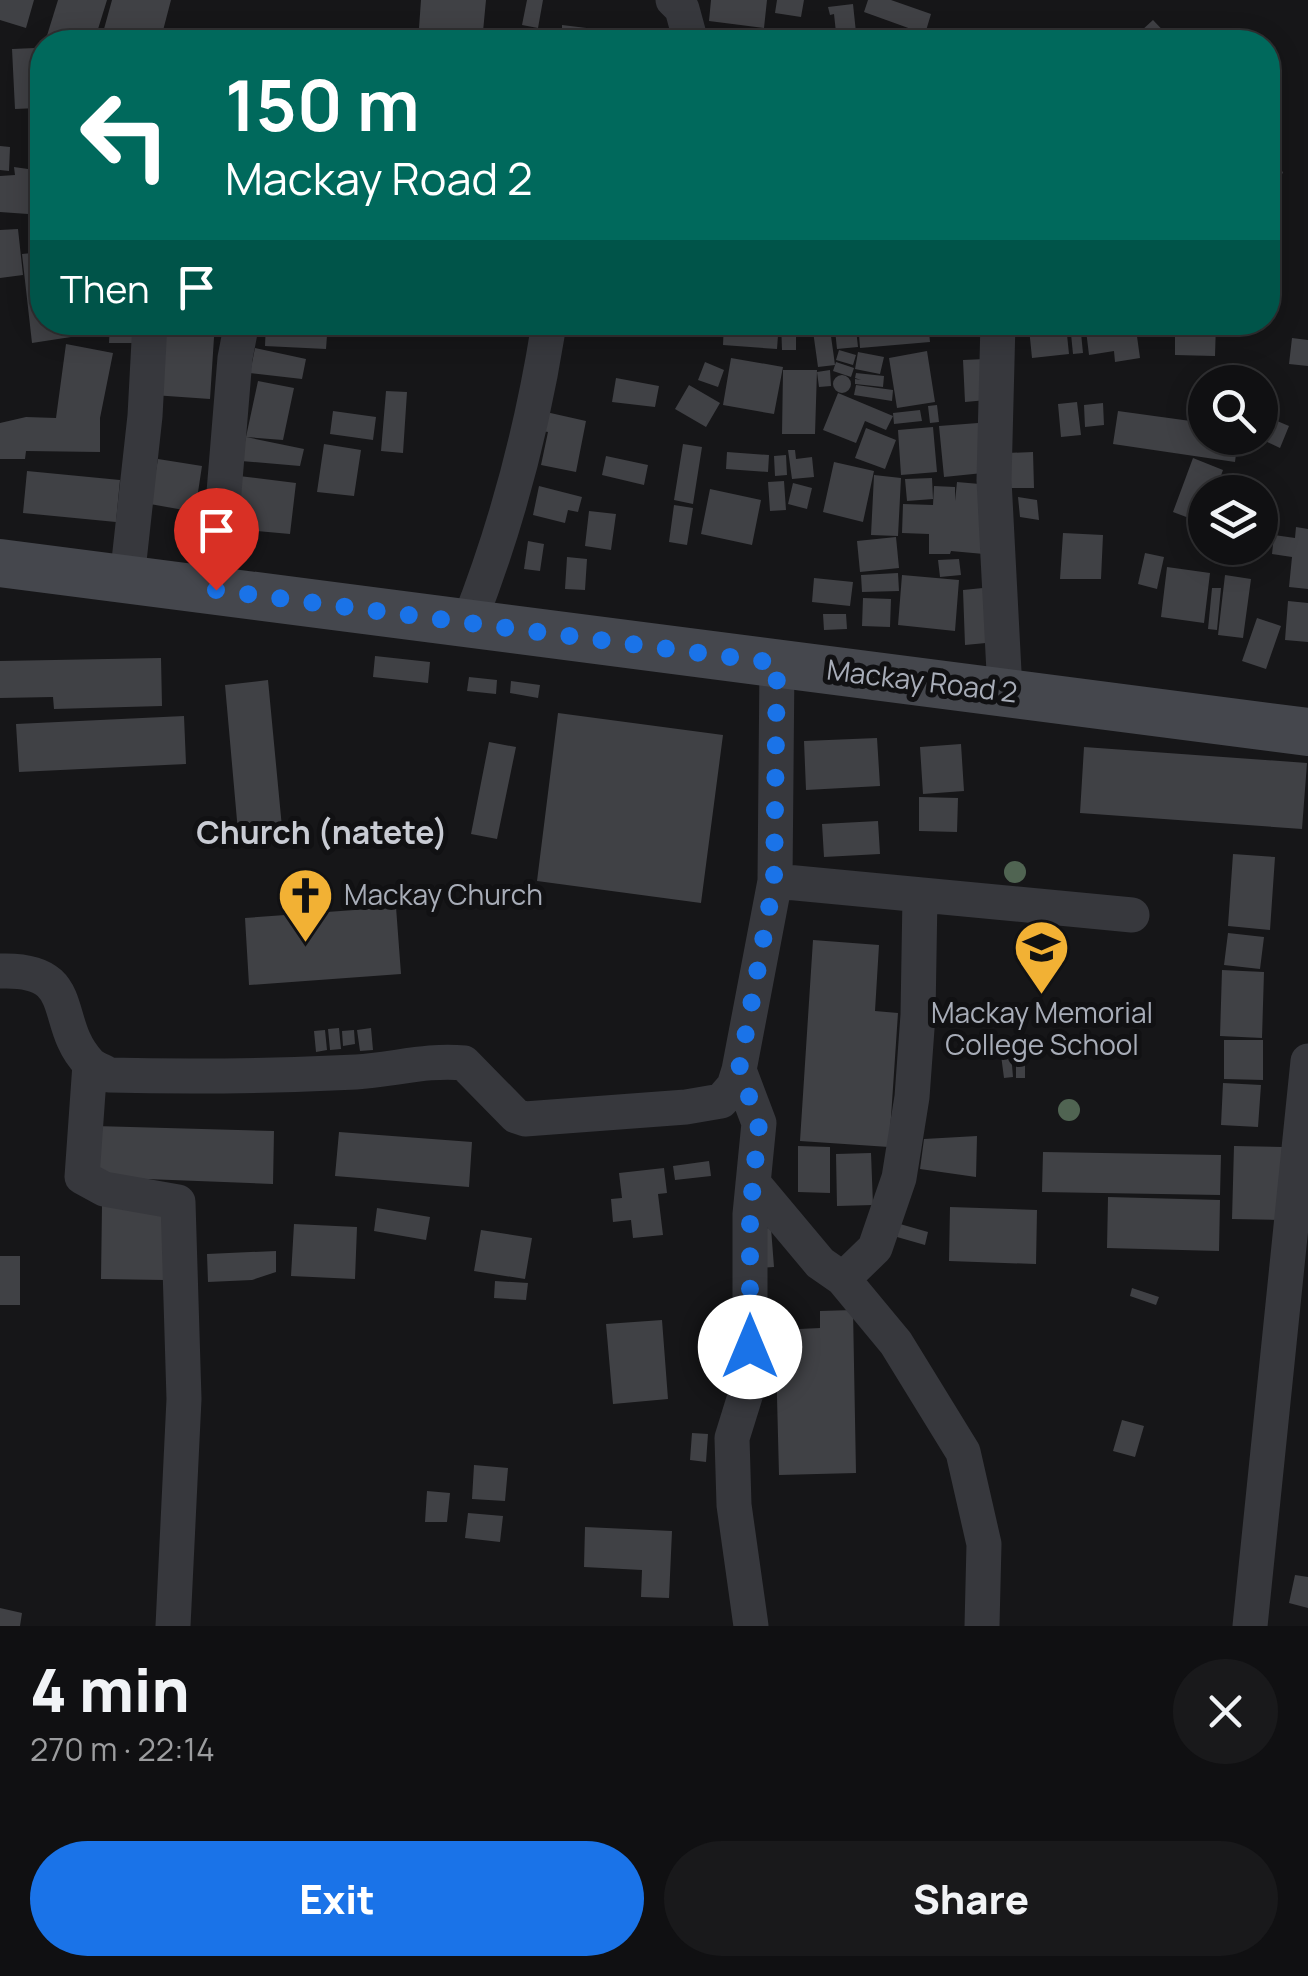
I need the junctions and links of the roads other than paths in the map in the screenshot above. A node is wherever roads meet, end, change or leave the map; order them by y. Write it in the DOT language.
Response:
graph roads {
  1 [pos="674,0"];
  2 [pos="688,30"];
  3 [pos="149,335"];
  4 [pos="239,335"];
  5 [pos="547,335"];
  6 [pos="998,335"];
  7 [pos="0,563"];
  8 [pos="128,579"];
  9 [pos="216,590"];
  10 [pos="469,622"];
  11 [pos="777,663"];
  12 [pos="1006,690"];
  13 [pos="1308,732"];
  14 [pos="774,881"];
  15 [pos="920,895"];
  16 [pos="1132,915"];
  17 [pos="0,971"];
  18 [pos="1308,1060"];
  19 [pos="90,1064"];
  20 [pos="739,1070"];
  21 [pos="753,1183"];
  22 [pos="843,1280"];
  23 [pos="173,1626"];
  24 [pos="751,1626"];
  25 [pos="982,1626"];
  26 [pos="1250,1626"];
  1 -- 2 [label="street"];
  3 -- 8 [label="street"];
  4 -- 9 [label="street"];
  5 -- 10 [label="street"];
  6 -- 12 [label="street"];
  7 -- 8 [label="street, Mackay Road 2"];
  8 -- 9 [label="street, Mackay Road 2"];
  9 -- 10 [label="street, Mackay Road 2"];
  10 -- 11 [label="street, Mackay Road 2"];
  11 -- 12 [label="street, Mackay Road 2"];
  11 -- 14 [label="street"];
  12 -- 13 [label="street, Mackay Road 2"];
  14 -- 15 [label="street"];
  14 -- 20 [label="street"];
  15 -- 16 [label="street"];
  15 -- 22 [label="street"];
  17 -- 19 [label="street"];
  18 -- 26 [label="street"];
  19 -- 20 [label="street"];
  19 -- 23 [label="street"];
  20 -- 21 [label="street"];
  21 -- 22 [label="street"];
  21 -- 24 [label="street"];
  22 -- 25 [label="street"];
}
